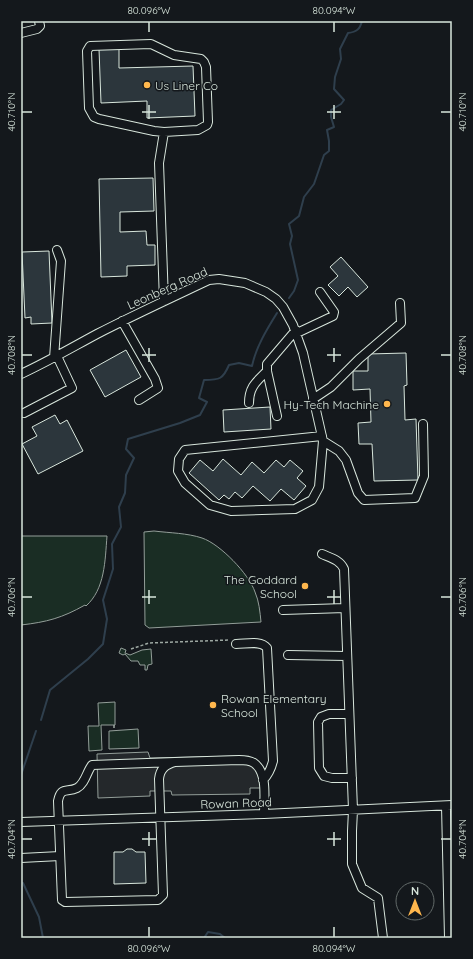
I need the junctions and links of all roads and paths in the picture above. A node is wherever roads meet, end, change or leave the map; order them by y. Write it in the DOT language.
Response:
graph roads {
  1 [pos="39,21"];
  2 [pos="21,33"];
  3 [pos="164,132"];
  4 [pos="58,250"];
  5 [pos="320,292"];
  6 [pos="164,301"];
  7 [pos="400,303"];
  8 [pos="122,321"];
  9 [pos="296,332"];
  10 [pos="56,357"];
  11 [pos="267,371"];
  12 [pos="21,374"];
  13 [pos="313,399"];
  14 [pos="139,400"];
  15 [pos="249,402"];
  16 [pos="24,413"];
  17 [pos="277,416"];
  18 [pos="423,424"];
  19 [pos="322,439"];
  20 [pos="322,554"];
  21 [pos="345,608"];
  22 [pos="283,610"];
  23 [pos="235,642"];
  24 [pos="131,649"];
  25 [pos="288,655"];
  26 [pos="347,656"];
  27 [pos="349,714"];
  28 [pos="114,725"];
  29 [pos="114,730"];
  30 [pos="175,762"];
  31 [pos="352,778"];
  32 [pos="263,780"];
  33 [pos="449,805"];
  34 [pos="353,810"];
  35 [pos="264,814"];
  36 [pos="160,818"];
  37 [pos="59,821"];
  38 [pos="21,822"];
  39 [pos="60,856"];
  40 [pos="21,858"];
  41 [pos="383,938"];
  42 [pos="449,938"];
  1 -- 2 [label="street"];
  3 -- 3 [label="street"];
  3 -- 6 [label="street"];
  4 -- 10 [label="street"];
  5 -- 9 [label="street"];
  6 -- 8 [label="street, Leonberg Road"];
  6 -- 9 [label="street, Leonberg Road"];
  7 -- 13 [label="street"];
  8 -- 10 [label="street, Leonberg Road"];
  8 -- 14 [label="street"];
  9 -- 11 [label="street"];
  9 -- 13 [label="street, Leonberg Road"];
  10 -- 12 [label="street, Leonberg Road"];
  10 -- 16 [label="street"];
  11 -- 15 [label="street"];
  11 -- 17 [label="street"];
  13 -- 19 [label="street, Leonberg Road"];
  18 -- 19 [label="street"];
  19 -- 19 [label="street, Leonberg Road"];
  20 -- 21 [label="street"];
  21 -- 22 [label="street"];
  21 -- 26 [label="street"];
  23 -- 24 [label="path"];
  23 -- 32 [label="street"];
  25 -- 26 [label="street"];
  26 -- 27 [label="street"];
  27 -- 31 [label="street"];
  27 -- 31 [label="street"];
  28 -- 29 [label="path"];
  30 -- 32 [label="street"];
  30 -- 36 [label="street"];
  30 -- 37 [label="street"];
  31 -- 34 [label="street"];
  32 -- 35 [label="street"];
  33 -- 34 [label="street, Rowan Road"];
  33 -- 42 [label="street"];
  34 -- 35 [label="street, Rowan Road"];
  34 -- 41 [label="street"];
  35 -- 36 [label="street, Rowan Road"];
  36 -- 37 [label="street, Rowan Road"];
  36 -- 39 [label="street"];
  37 -- 38 [label="street, Rowan Road"];
  37 -- 39 [label="street"];
  39 -- 40 [label="street"];
}
